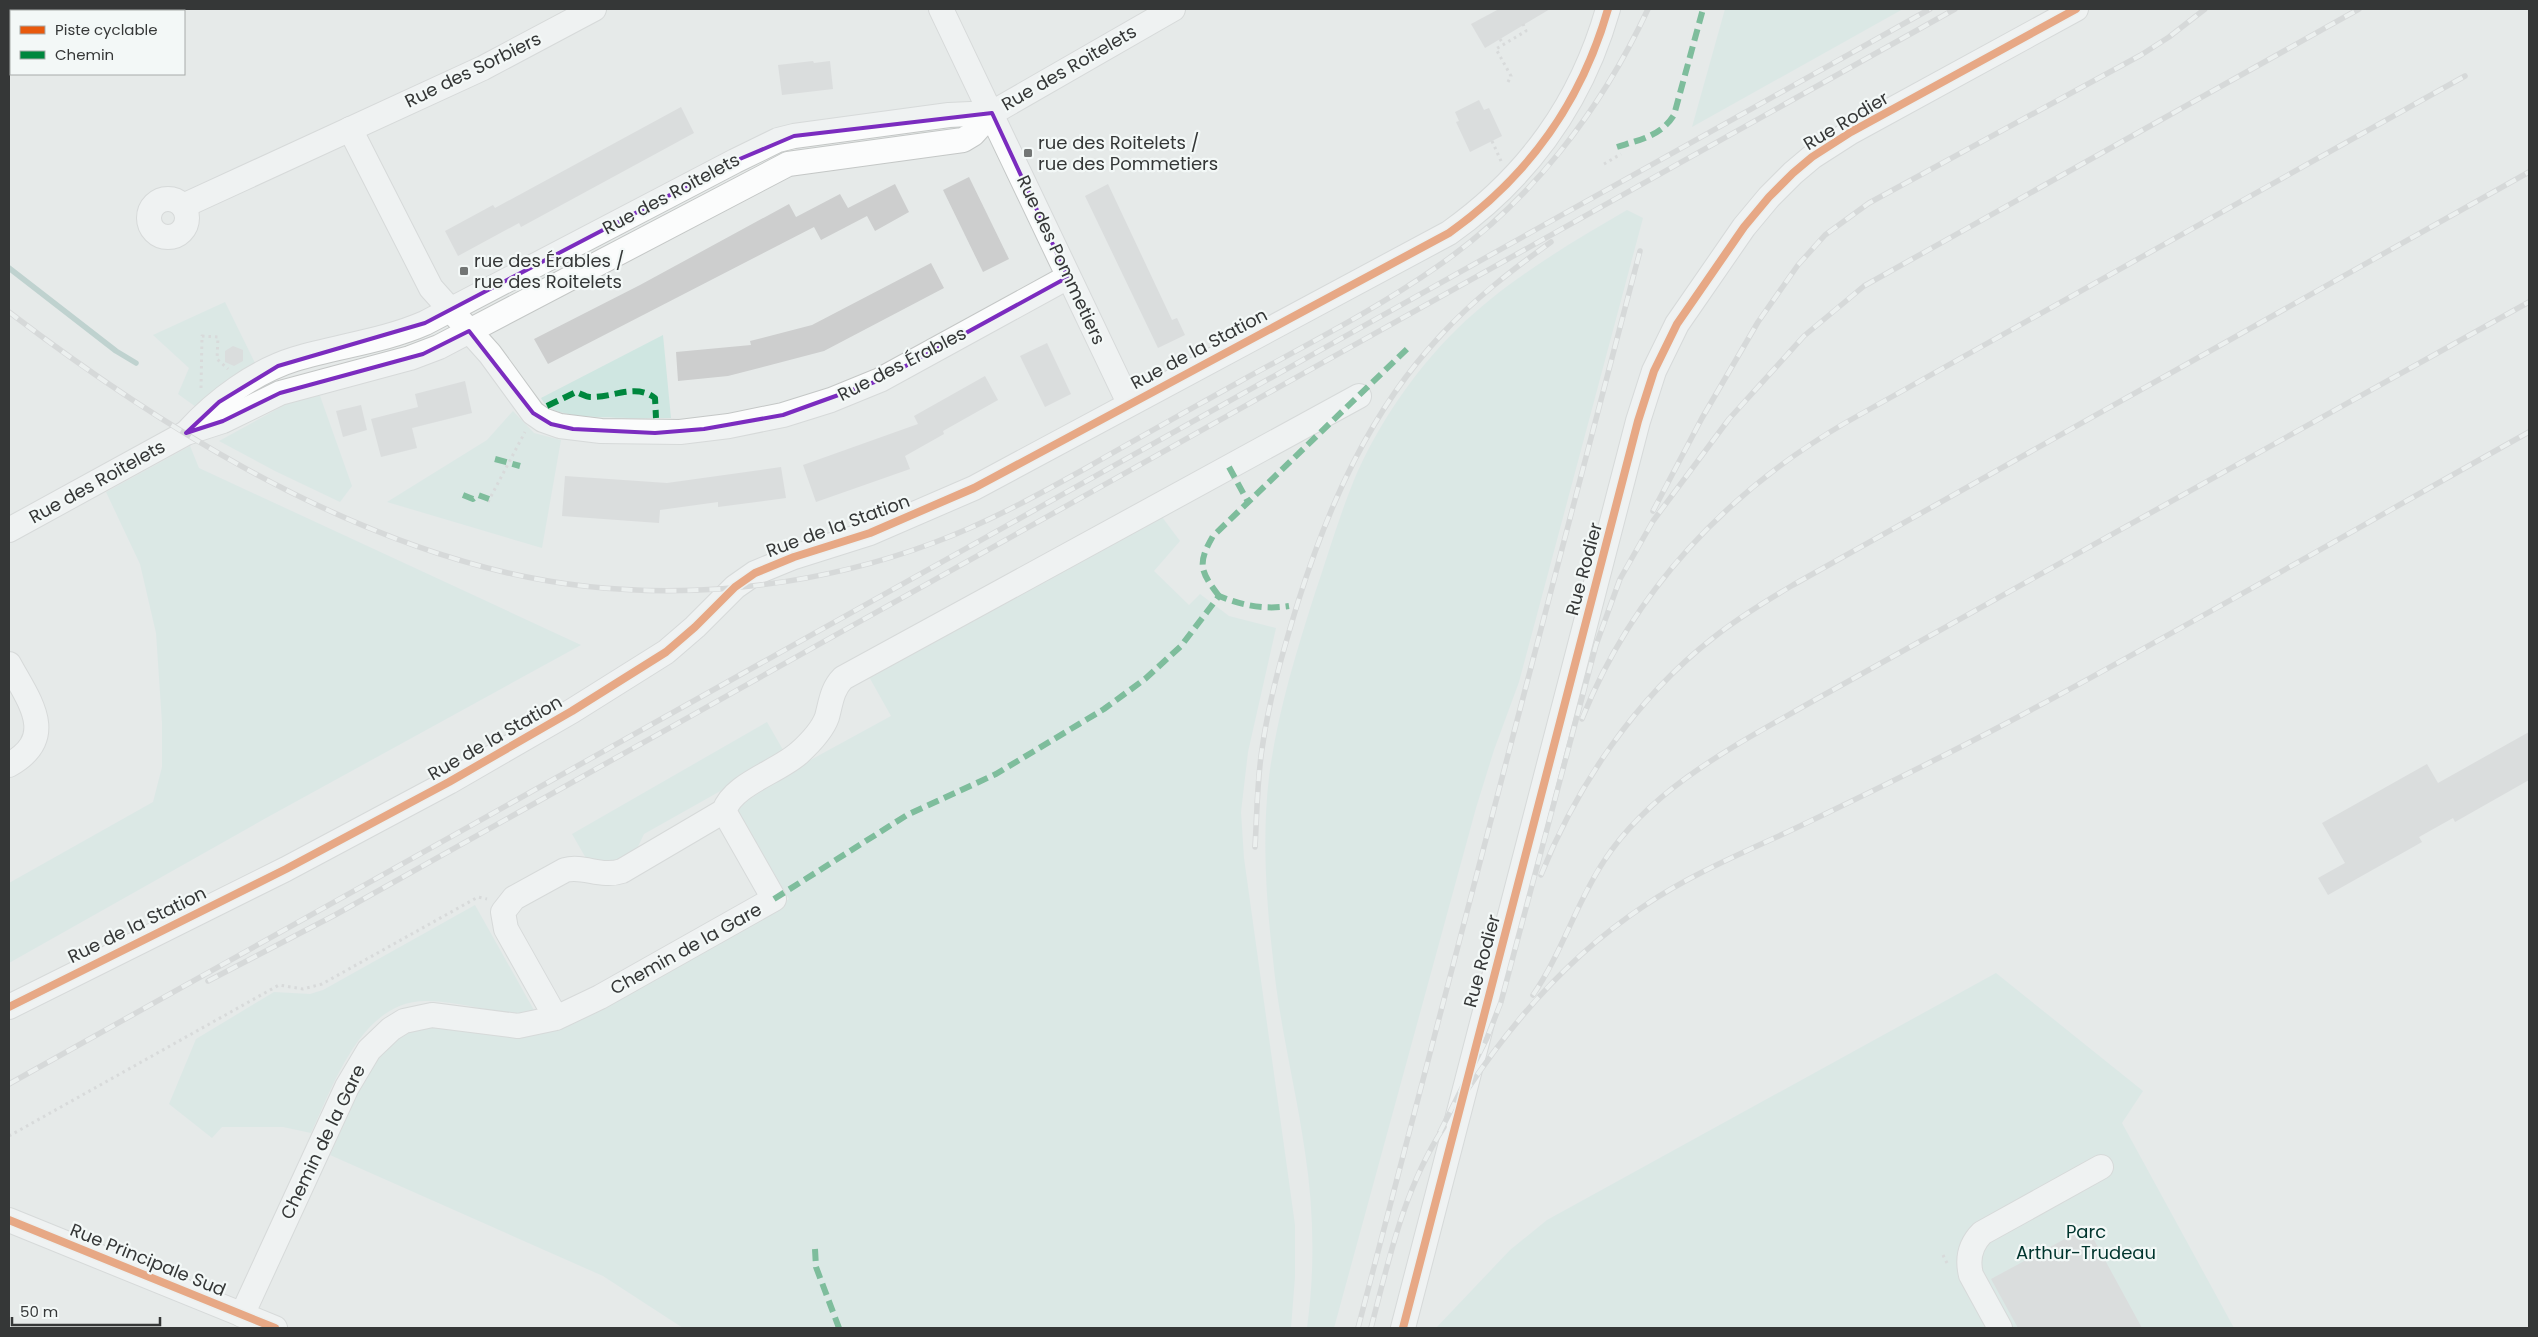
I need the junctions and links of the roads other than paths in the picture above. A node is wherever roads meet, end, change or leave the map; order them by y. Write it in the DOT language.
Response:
graph roads {
  1 [pos="594,9"];
  2 [pos="941,9"];
  3 [pos="1173,9"];
  4 [pos="1608,9"];
  5 [pos="2076,9"];
  6 [pos="992,113"];
  7 [pos="350,129"];
  8 [pos="762,147"];
  9 [pos="774,170"];
  10 [pos="183,206"];
  11 [pos="1068,277"];
  12 [pos="450,310"];
  13 [pos="469,331"];
  14 [pos="1359,396"];
  15 [pos="1129,403"];
  16 [pos="186,433"];
  17 [pos="9,530"];
  18 [pos="9,664"];
  19 [pos="9,765"];
  20 [pos="724,811"];
  21 [pos="9,1007"];
  22 [pos="556,1018"];
  23 [pos="2102,1167"];
  24 [pos="9,1220"];
  25 [pos="242,1315"];
  26 [pos="275,1328"];
  27 [pos="1403,1328"];
  28 [pos="2000,1328"];
  1 -- 7 [label="street, Rue des Sorbiers"];
  2 -- 6 [label="street, Rue des Pommetiers"];
  3 -- 6 [label="street, Rue des Roitelets"];
  4 -- 15 [label="street, Rue de la Station"];
  5 -- 27 [label="street, Rue Rodier"];
  6 -- 8 [label="street, Rue des Roitelets"];
  6 -- 9 [label="street, Rue des Roitelets"];
  6 -- 11 [label="street, Rue des Pommetiers"];
  7 -- 10 [label="street, Rue des Sorbiers"];
  7 -- 12 [label="street"];
  8 -- 9 [label="street"];
  8 -- 12 [label="street, Rue des Roitelets"];
  9 -- 13 [label="street, Rue des Roitelets"];
  11 -- 13 [label="street, Rue des Érables"];
  11 -- 15 [label="street, Rue des Pommetiers"];
  12 -- 13 [label="street, Rue des Érables"];
  12 -- 16 [label="street, Rue des Roitelets"];
  13 -- 16 [label="street, Rue des Roitelets"];
  14 -- 20 [label="street"];
  15 -- 21 [label="street, Rue de la Station"];
  16 -- 17 [label="street, Rue des Roitelets"];
  18 -- 19 [label="street"];
  20 -- 22 [label="street, Chemin de la Gare"];
  20 -- 22 [label="street"];
  22 -- 25 [label="street, Chemin de la Gare"];
  23 -- 28 [label="street"];
  24 -- 25 [label="street, Rue Principale Sud"];
  25 -- 26 [label="street, Rue Principale Sud"];
}
